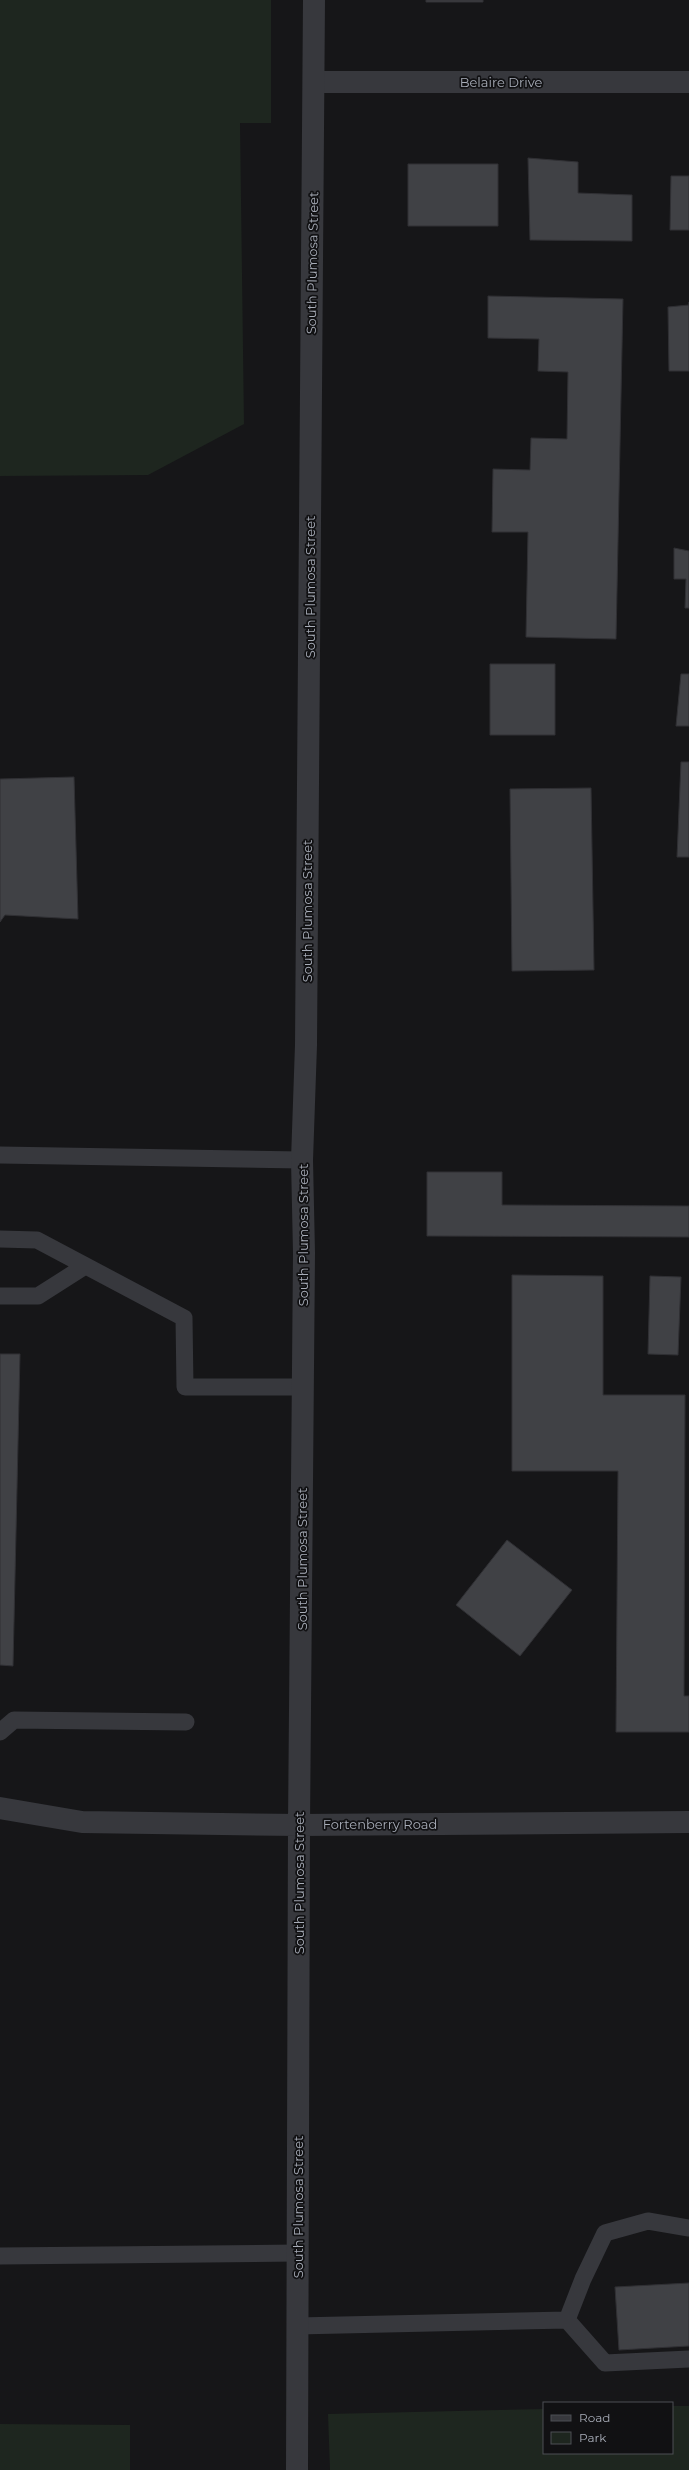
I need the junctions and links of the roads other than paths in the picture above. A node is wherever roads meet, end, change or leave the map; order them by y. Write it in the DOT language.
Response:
graph roads {
  1 [pos="314,0"];
  2 [pos="314,82"];
  3 [pos="689,82"];
  4 [pos="0,1155"];
  5 [pos="302,1160"];
  6 [pos="0,1239"];
  7 [pos="86,1266"];
  8 [pos="0,1296"];
  9 [pos="303,1387"];
  10 [pos="186,1722"];
  11 [pos="0,1732"];
  12 [pos="0,1808"];
  13 [pos="689,1822"];
  14 [pos="299,1825"];
  15 [pos="689,2228"];
  16 [pos="298,2253"];
  17 [pos="0,2256"];
  18 [pos="567,2320"];
  19 [pos="297,2326"];
  20 [pos="689,2359"];
  21 [pos="297,2470"];
  1 -- 2 [label="street, South Plumosa Street"];
  2 -- 3 [label="street, Belaire Drive"];
  2 -- 5 [label="street, South Plumosa Street"];
  4 -- 5 [label="lane"];
  5 -- 9 [label="street, South Plumosa Street"];
  6 -- 7 [label="lane"];
  7 -- 8 [label="lane"];
  7 -- 9 [label="lane"];
  9 -- 14 [label="street, South Plumosa Street"];
  10 -- 11 [label="lane"];
  12 -- 14 [label="street, Fortenberry Road"];
  13 -- 14 [label="street, Fortenberry Road"];
  14 -- 16 [label="street, South Plumosa Street"];
  15 -- 18 [label="lane"];
  16 -- 17 [label="lane"];
  16 -- 19 [label="street, South Plumosa Street"];
  18 -- 19 [label="lane"];
  18 -- 20 [label="lane"];
  19 -- 21 [label="street, South Plumosa Street"];
}
